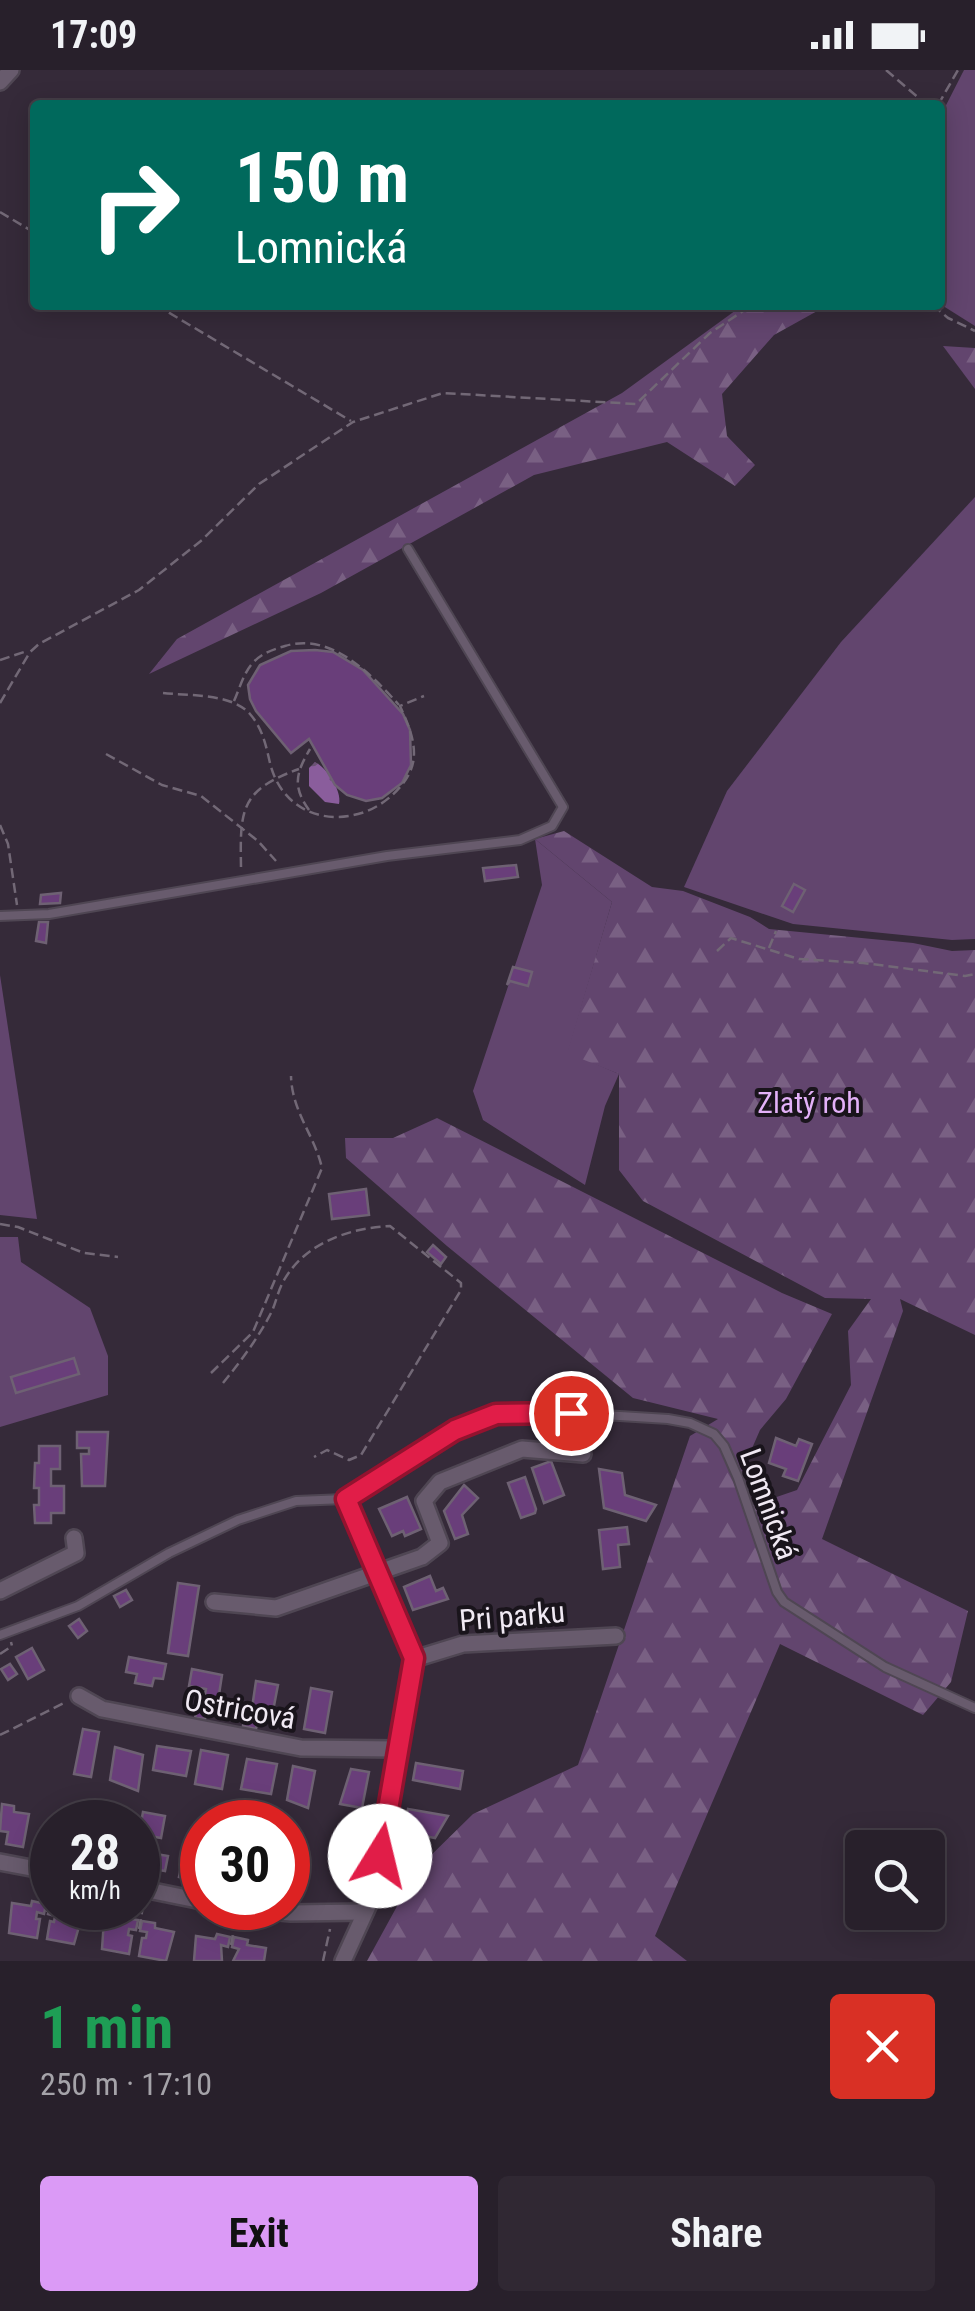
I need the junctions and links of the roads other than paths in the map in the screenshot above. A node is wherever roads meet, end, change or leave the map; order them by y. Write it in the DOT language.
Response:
graph roads {
  1 [pos="11,70"];
  2 [pos="0,82"];
  3 [pos="408,549"];
  4 [pos="0,916"];
  5 [pos="583,1454"];
  6 [pos="346,1499"];
  7 [pos="74,1538"];
  8 [pos="376,1572"];
  9 [pos="0,1591"];
  10 [pos="214,1602"];
  11 [pos="0,1634"];
  12 [pos="616,1636"];
  13 [pos="414,1658"];
  14 [pos="79,1696"];
  15 [pos="975,1707"];
  16 [pos="396,1749"];
  17 [pos="0,1862"];
  18 [pos="30,1869"];
  19 [pos="310,1911"];
  20 [pos="365,1912"];
  21 [pos="343,1961"];
  1 -- 2 [label="street"];
  3 -- 4 [label="lane"];
  5 -- 8 [label="street"];
  6 -- 8 [label="street"];
  6 -- 11 [label="lane"];
  6 -- 15 [label="lane, Lomnická"];
  7 -- 9 [label="street"];
  8 -- 10 [label="street"];
  8 -- 13 [label="street"];
  12 -- 13 [label="street, Pri parku"];
  13 -- 16 [label="street"];
  14 -- 16 [label="street, Ostricová"];
  16 -- 20 [label="street"];
  17 -- 18 [label="street"];
  19 -- 20 [label="street"];
  20 -- 21 [label="street"];
}
